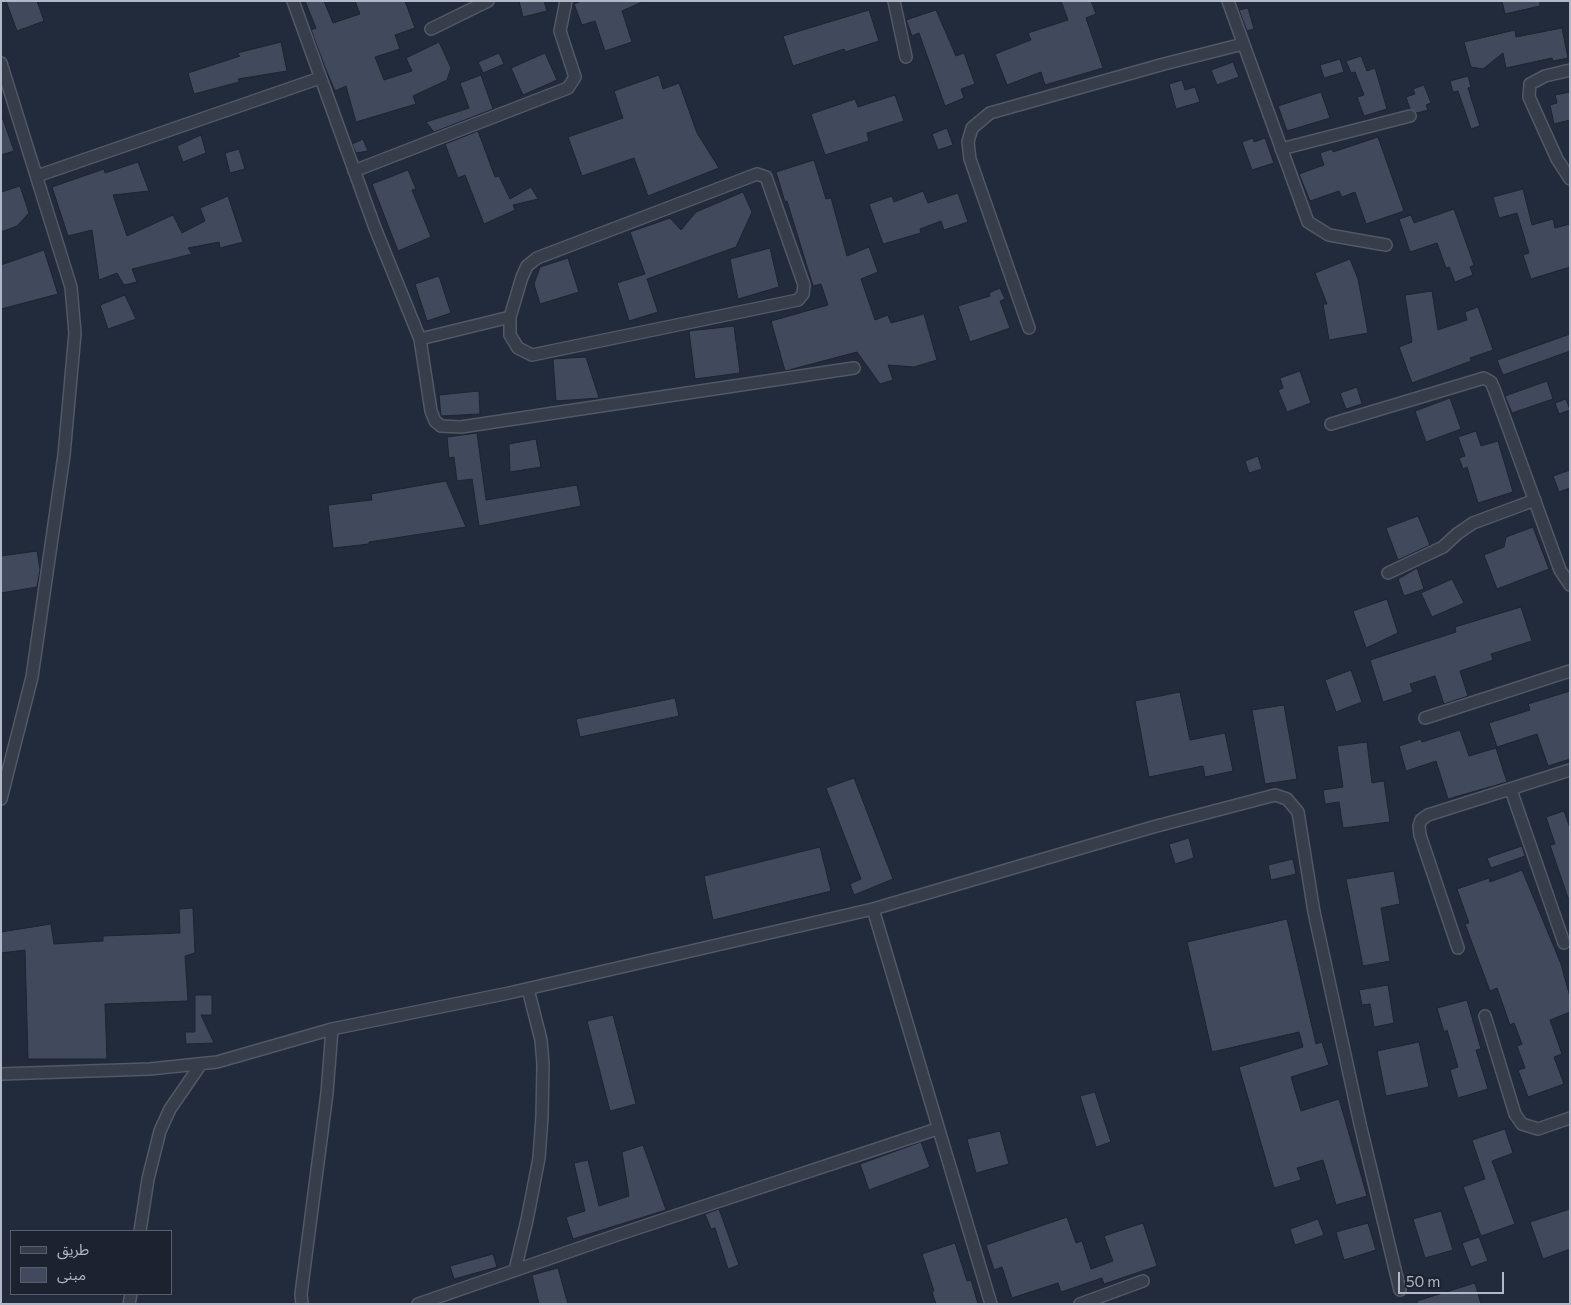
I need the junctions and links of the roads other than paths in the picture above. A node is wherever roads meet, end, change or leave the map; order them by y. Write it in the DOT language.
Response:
graph roads {
  1 [pos="293,1"];
  2 [pos="488,1"];
  3 [pos="566,1"];
  4 [pos="894,1"];
  5 [pos="1228,1"];
  6 [pos="431,29"];
  7 [pos="1244,44"];
  8 [pos="906,56"];
  9 [pos="1,63"];
  10 [pos="1570,70"];
  11 [pos="320,78"];
  12 [pos="1410,116"];
  13 [pos="1281,149"];
  14 [pos="354,171"];
  15 [pos="37,176"];
  16 [pos="1570,179"];
  17 [pos="1386,245"];
  18 [pos="510,317"];
  19 [pos="1029,328"];
  20 [pos="420,339"];
  21 [pos="854,368"];
  22 [pos="1331,424"];
  23 [pos="1535,500"];
  24 [pos="1388,573"];
  25 [pos="1570,585"];
  26 [pos="1570,671"];
  27 [pos="1425,718"];
  28 [pos="1570,770"];
  29 [pos="1511,790"];
  30 [pos="1,800"];
  31 [pos="873,908"];
  32 [pos="1564,943"];
  33 [pos="1458,948"];
  34 [pos="528,989"];
  35 [pos="1485,1016"];
  36 [pos="332,1029"];
  37 [pos="201,1064"];
  38 [pos="1,1074"];
  39 [pos="1570,1118"];
  40 [pos="937,1129"];
  41 [pos="140,1230"];
  42 [pos="515,1270"];
  43 [pos="1143,1281"];
  44 [pos="1400,1290"];
  45 [pos="302,1304"];
  46 [pos="418,1304"];
  47 [pos="991,1304"];
  48 [pos="1080,1304"];
  1 -- 11 [label="street"];
  2 -- 6 [label="street"];
  3 -- 14 [label="street"];
  4 -- 8 [label="street"];
  5 -- 7 [label="street"];
  7 -- 13 [label="street"];
  7 -- 19 [label="street"];
  9 -- 15 [label="street"];
  10 -- 16 [label="street"];
  11 -- 14 [label="street"];
  11 -- 15 [label="street"];
  12 -- 13 [label="street"];
  13 -- 17 [label="street"];
  14 -- 20 [label="street"];
  15 -- 30 [label="street"];
  18 -- 18 [label="street"];
  18 -- 20 [label="street"];
  20 -- 21 [label="street"];
  22 -- 23 [label="street"];
  23 -- 24 [label="street"];
  23 -- 25 [label="street"];
  26 -- 27 [label="street"];
  28 -- 29 [label="street"];
  29 -- 32 [label="street"];
  29 -- 33 [label="street"];
  31 -- 34 [label="street"];
  31 -- 40 [label="street"];
  31 -- 44 [label="street"];
  34 -- 36 [label="street"];
  34 -- 42 [label="street"];
  35 -- 39 [label="street"];
  36 -- 37 [label="street"];
  36 -- 45 [label="street"];
  37 -- 38 [label="street"];
  37 -- 41 [label="street"];
  40 -- 42 [label="street"];
  40 -- 47 [label="street"];
  42 -- 46 [label="street"];
  43 -- 48 [label="street"];
}
